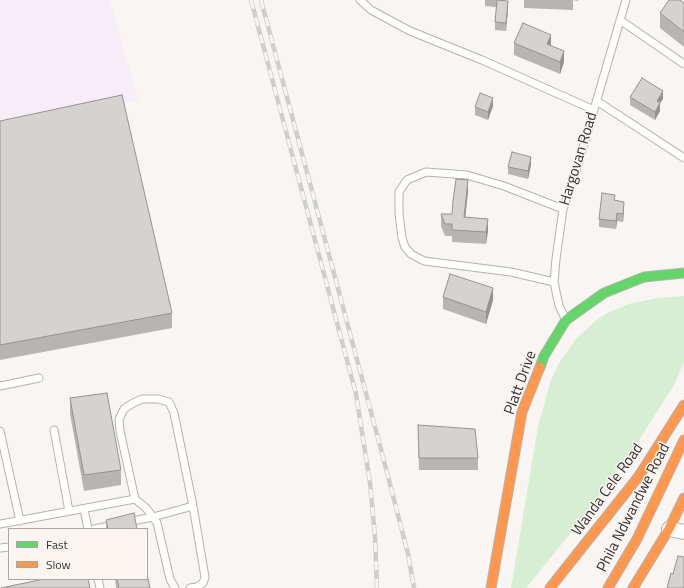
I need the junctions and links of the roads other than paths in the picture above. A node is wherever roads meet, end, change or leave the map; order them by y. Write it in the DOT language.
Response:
graph roads {
  1 [pos="360,0"];
  2 [pos="626,0"];
  3 [pos="620,20"];
  4 [pos="684,64"];
  5 [pos="597,101"];
  6 [pos="594,110"];
  7 [pos="684,158"];
  8 [pos="563,209"];
  9 [pos="684,273"];
  10 [pos="554,282"];
  11 [pos="566,320"];
  12 [pos="39,378"];
  13 [pos="0,386"];
  14 [pos="684,405"];
  15 [pos="54,430"];
  16 [pos="0,431"];
  17 [pos="684,440"];
  18 [pos="684,498"];
  19 [pos="135,499"];
  20 [pos="193,506"];
  21 [pos="84,509"];
  22 [pos="69,511"];
  23 [pos="153,517"];
  24 [pos="20,521"];
  25 [pos="0,524"];
  26 [pos="88,528"];
  27 [pos="99,528"];
  28 [pos="669,529"];
  29 [pos="684,532"];
  30 [pos="175,588"];
  31 [pos="190,588"];
  32 [pos="491,588"];
  33 [pos="550,588"];
  34 [pos="608,588"];
  35 [pos="634,588"];
  1 -- 6 [label="lane"];
  2 -- 3 [label="lane, Hargovan Road"];
  3 -- 4 [label="lane"];
  3 -- 5 [label="lane, Hargovan Road"];
  5 -- 6 [label="lane, Hargovan Road"];
  5 -- 7 [label="lane"];
  6 -- 8 [label="lane, Hargovan Road"];
  8 -- 10 [label="lane, Hargovan Road"];
  8 -- 10 [label="lane"];
  9 -- 11 [label="street, Platt Drive"];
  10 -- 11 [label="lane, Hargovan Road"];
  11 -- 32 [label="street, Platt Drive"];
  12 -- 13 [label="lane"];
  14 -- 33 [label="street, Wanda Cele Road"];
  15 -- 22 [label="lane"];
  16 -- 24 [label="lane"];
  17 -- 34 [label="street, Phila Ndwandwe Road"];
  18 -- 28 [label="street"];
  19 -- 20 [label="lane"];
  19 -- 21 [label="lane"];
  19 -- 23 [label="lane"];
  20 -- 23 [label="lane"];
  20 -- 31 [label="lane"];
  21 -- 22 [label="lane"];
  21 -- 26 [label="lane"];
  22 -- 24 [label="lane"];
  23 -- 27 [label="lane"];
  23 -- 30 [label="lane"];
  24 -- 25 [label="lane"];
  28 -- 29 [label="street"];
  28 -- 35 [label="street"];
}
